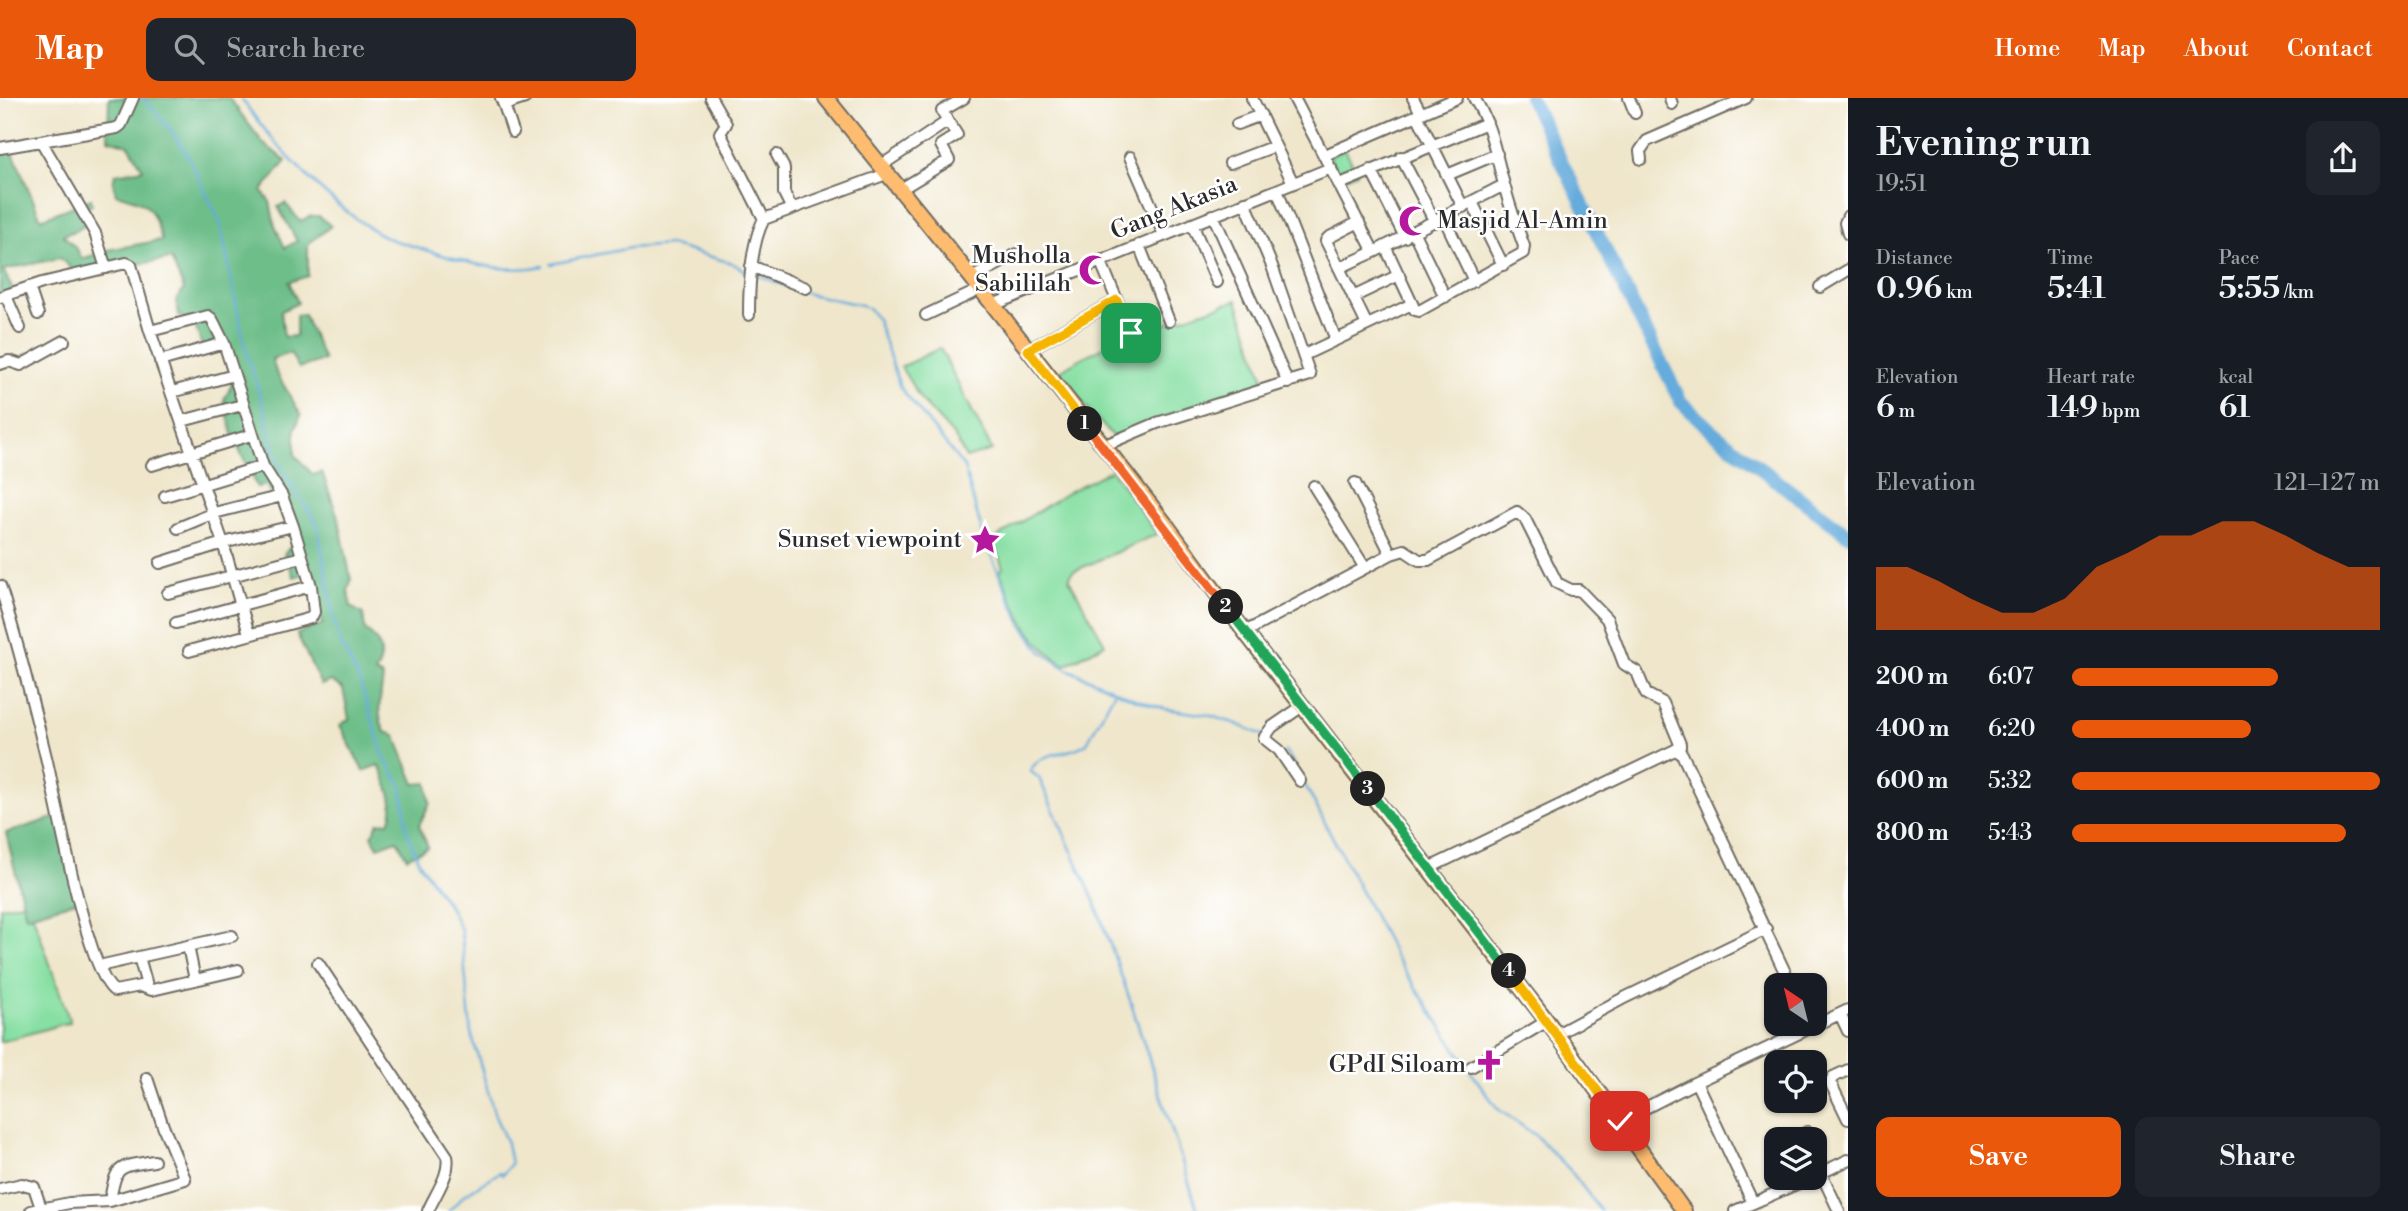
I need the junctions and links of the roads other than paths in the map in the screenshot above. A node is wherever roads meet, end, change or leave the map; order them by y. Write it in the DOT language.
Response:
graph roads {
  1 [pos="133,98"];
  2 [pos="525,98"];
  3 [pos="711,98"];
  4 [pos="826,98"];
  5 [pos="964,98"];
  6 [pos="1252,98"];
  7 [pos="1294,98"];
  8 [pos="1413,98"];
  9 [pos="1457,98"];
  10 [pos="1474,98"];
  11 [pos="1629,98"];
  12 [pos="1741,99"];
  13 [pos="503,102"];
  14 [pos="1635,113"];
  15 [pos="1419,114"];
  16 [pos="1261,115"];
  17 [pos="948,121"];
  18 [pos="1487,122"];
  19 [pos="1237,124"];
  20 [pos="513,132"];
  21 [pos="41,141"];
  22 [pos="1431,145"];
  23 [pos="1275,146"];
  24 [pos="0,148"];
  25 [pos="1497,154"];
  26 [pos="777,155"];
  27 [pos="1325,155"];
  28 [pos="1130,157"];
  29 [pos="1401,157"];
  30 [pos="1641,159"];
  31 [pos="1230,163"];
  32 [pos="1331,168"];
  33 [pos="885,169"];
  34 [pos="1371,170"];
  35 [pos="1447,175"];
  36 [pos="1293,183"];
  37 [pos="1340,184"];
  38 [pos="1504,185"];
  39 [pos="901,189"];
  40 [pos="1277,190"];
  41 [pos="1245,202"];
  42 [pos="1468,205"];
  43 [pos="792,209"];
  44 [pos="1213,215"];
  45 [pos="1848,216"];
  46 [pos="764,219"];
  47 [pos="1439,220"];
  48 [pos="1359,222"];
  49 [pos="1192,223"];
  50 [pos="1848,234"];
  51 [pos="1164,235"];
  52 [pos="1409,235"];
  53 [pos="1139,245"];
  54 [pos="1385,246"];
  55 [pos="1374,251"];
  56 [pos="1017,254"];
  57 [pos="1100,260"];
  58 [pos="1503,265"];
  59 [pos="106,268"];
  60 [pos="1339,268"];
  61 [pos="750,270"];
  62 [pos="1848,270"];
  63 [pos="1398,275"];
  64 [pos="1474,281"];
  65 [pos="1217,282"];
  66 [pos="976,283"];
  67 [pos="29,287"];
  68 [pos="1820,287"];
  69 [pos="806,288"];
  70 [pos="3,296"];
  71 [pos="1353,297"];
  72 [pos="1445,297"];
  73 [pos="1117,300"];
  74 [pos="993,304"];
  75 [pos="1412,304"];
  76 [pos="38,314"];
  77 [pos="926,315"];
  78 [pos="749,316"];
  79 [pos="1169,321"];
  80 [pos="1367,325"];
  81 [pos="20,328"];
  82 [pos="150,331"];
  83 [pos="1131,333"];
  84 [pos="1336,340"];
  85 [pos="64,341"];
  86 [pos="224,344"];
  87 [pos="1028,350"];
  88 [pos="1304,355"];
  89 [pos="160,361"];
  90 [pos="0,364"];
  91 [pos="234,375"];
  92 [pos="1288,383"];
  93 [pos="172,391"];
  94 [pos="242,405"];
  95 [pos="182,421"];
  96 [pos="251,435"];
  97 [pos="1103,446"];
  98 [pos="193,452"];
  99 [pos="152,465"];
  100 [pos="263,466"];
  101 [pos="1355,482"];
  102 [pos="204,483"];
  103 [pos="1314,486"];
  104 [pos="165,496"];
  105 [pos="282,496"];
  106 [pos="214,513"];
  107 [pos="293,526"];
  108 [pos="177,527"];
  109 [pos="223,543"];
  110 [pos="1391,554"];
  111 [pos="302,556"];
  112 [pos="160,563"];
  113 [pos="1365,568"];
  114 [pos="232,574"];
  115 [pos="0,586"];
  116 [pos="311,586"];
  117 [pos="168,593"];
  118 [pos="240,604"];
  119 [pos="176,623"];
  120 [pos="1245,632"];
  121 [pos="249,634"];
  122 [pos="189,651"];
  123 [pos="1304,705"];
  124 [pos="1673,751"];
  125 [pos="1300,781"];
  126 [pos="1429,868"];
  127 [pos="1766,929"];
  128 [pos="232,936"];
  129 [pos="188,946"];
  130 [pos="139,957"];
  131 [pos="318,963"];
  132 [pos="99,966"];
  133 [pos="239,970"];
  134 [pos="1786,973"];
  135 [pos="195,980"];
  136 [pos="148,989"];
  137 [pos="1844,1012"];
  138 [pos="1827,1018"];
  139 [pos="1547,1020"];
  140 [pos="1848,1031"];
  141 [pos="1557,1034"];
  142 [pos="1788,1036"];
  143 [pos="1471,1067"];
  144 [pos="1848,1070"];
  145 [pos="147,1078"];
  146 [pos="1696,1082"];
  147 [pos="1848,1119"];
  148 [pos="1620,1121"];
  149 [pos="1848,1160"];
  150 [pos="154,1161"];
  151 [pos="1827,1170"];
  152 [pos="0,1189"];
  153 [pos="1782,1190"];
  154 [pos="1822,1190"];
  155 [pos="100,1203"];
  156 [pos="1753,1203"];
  157 [pos="36,1209"];
  158 [pos="428,1211"];
  159 [pos="1684,1211"];
  160 [pos="1735,1211"];
  161 [pos="1839,1211"];
  1 -- 21 [label="street"];
  2 -- 13 [label="street"];
  3 -- 46 [label="street"];
  4 -- 33 [label="main road"];
  5 -- 17 [label="street"];
  6 -- 16 [label="street"];
  7 -- 27 [label="street"];
  8 -- 15 [label="street"];
  9 -- 15 [label="street"];
  10 -- 18 [label="street"];
  11 -- 14 [label="street"];
  12 -- 30 [label="street"];
  13 -- 20 [label="street"];
  15 -- 22 [label="street"];
  15 -- 27 [label="street"];
  16 -- 19 [label="street"];
  16 -- 23 [label="street"];
  17 -- 33 [label="street"];
  17 -- 39 [label="street"];
  18 -- 22 [label="street"];
  18 -- 25 [label="street"];
  21 -- 24 [label="street"];
  21 -- 59 [label="street"];
  22 -- 29 [label="street"];
  22 -- 35 [label="street"];
  23 -- 31 [label="street"];
  23 -- 36 [label="street"];
  25 -- 35 [label="street"];
  25 -- 38 [label="street"];
  26 -- 43 [label="street"];
  27 -- 32 [label="street"];
  28 -- 51 [label="street"];
  29 -- 34 [label="street"];
  29 -- 47 [label="street"];
  32 -- 36 [label="street, Gang Akasia"];
  32 -- 37 [label="street"];
  33 -- 39 [label="main road"];
  33 -- 43 [label="street"];
  34 -- 37 [label="street"];
  34 -- 52 [label="street"];
  35 -- 42 [label="street"];
  36 -- 40 [label="street, Gang Akasia"];
  37 -- 48 [label="street"];
  38 -- 42 [label="street"];
  38 -- 58 [label="street"];
  39 -- 66 [label="main road"];
  40 -- 41 [label="street, Gang Akasia"];
  40 -- 84 [label="street"];
  41 -- 44 [label="street, Gang Akasia"];
  41 -- 88 [label="street"];
  42 -- 47 [label="street"];
  42 -- 58 [label="street"];
  43 -- 46 [label="street"];
  44 -- 49 [label="street, Gang Akasia"];
  44 -- 92 [label="street"];
  45 -- 50 [label="street"];
  46 -- 61 [label="street"];
  47 -- 52 [label="street"];
  47 -- 64 [label="street"];
  48 -- 55 [label="street"];
  48 -- 60 [label="street"];
  49 -- 51 [label="street, Gang Akasia"];
  49 -- 65 [label="street"];
  51 -- 53 [label="street, Gang Akasia"];
  52 -- 54 [label="street"];
  52 -- 72 [label="street"];
  53 -- 57 [label="street, Gang Akasia"];
  53 -- 79 [label="street"];
  54 -- 55 [label="street"];
  54 -- 63 [label="street"];
  55 -- 60 [label="street"];
  56 -- 66 [label="street"];
  57 -- 73 [label="street"];
  57 -- 74 [label="street, Gang Akasia"];
  58 -- 64 [label="street"];
  59 -- 67 [label="street"];
  59 -- 82 [label="street"];
  60 -- 71 [label="street"];
  61 -- 69 [label="street"];
  61 -- 78 [label="street"];
  62 -- 68 [label="street"];
  63 -- 71 [label="street"];
  63 -- 75 [label="street"];
  64 -- 72 [label="street"];
  66 -- 74 [label="main road"];
  66 -- 77 [label="street"];
  67 -- 70 [label="street"];
  67 -- 76 [label="street"];
  70 -- 81 [label="street"];
  71 -- 80 [label="street"];
  72 -- 75 [label="street"];
  73 -- 83 [label="street"];
  73 -- 87 [label="street"];
  74 -- 87 [label="main road"];
  75 -- 80 [label="street"];
  80 -- 84 [label="street"];
  82 -- 86 [label="street"];
  82 -- 89 [label="street"];
  84 -- 88 [label="street"];
  85 -- 90 [label="street"];
  86 -- 89 [label="street"];
  86 -- 91 [label="street"];
  87 -- 97 [label="main road"];
  88 -- 92 [label="street"];
  89 -- 93 [label="street"];
  91 -- 93 [label="street"];
  91 -- 94 [label="street"];
  92 -- 97 [label="street"];
  93 -- 95 [label="street"];
  94 -- 95 [label="street"];
  94 -- 96 [label="street"];
  95 -- 98 [label="street"];
  96 -- 98 [label="street"];
  96 -- 100 [label="street"];
  97 -- 120 [label="main road"];
  98 -- 99 [label="street"];
  98 -- 102 [label="street"];
  100 -- 102 [label="street"];
  100 -- 105 [label="street"];
  101 -- 110 [label="street"];
  102 -- 104 [label="street"];
  102 -- 106 [label="street"];
  103 -- 113 [label="street"];
  105 -- 106 [label="street"];
  105 -- 107 [label="street"];
  106 -- 108 [label="street"];
  106 -- 109 [label="street"];
  107 -- 109 [label="street"];
  107 -- 111 [label="street"];
  109 -- 112 [label="street"];
  109 -- 114 [label="street"];
  110 -- 113 [label="street"];
  110 -- 124 [label="street"];
  111 -- 114 [label="street"];
  111 -- 116 [label="street"];
  113 -- 120 [label="street"];
  114 -- 117 [label="street"];
  114 -- 118 [label="street"];
  115 -- 132 [label="street"];
  116 -- 118 [label="street"];
  116 -- 121 [label="street"];
  118 -- 119 [label="street"];
  118 -- 121 [label="street"];
  120 -- 123 [label="main road"];
  121 -- 122 [label="street"];
  123 -- 125 [label="street"];
  123 -- 126 [label="main road"];
  124 -- 126 [label="street"];
  124 -- 127 [label="street"];
  126 -- 139 [label="main road"];
  127 -- 134 [label="street"];
  127 -- 141 [label="street"];
  128 -- 129 [label="street"];
  129 -- 130 [label="street"];
  129 -- 135 [label="street"];
  130 -- 132 [label="street"];
  130 -- 136 [label="street"];
  131 -- 158 [label="street"];
  132 -- 136 [label="street"];
  133 -- 135 [label="street"];
  135 -- 136 [label="street"];
  137 -- 138 [label="street"];
  137 -- 140 [label="street"];
  139 -- 141 [label="main road"];
  139 -- 143 [label="street"];
  141 -- 148 [label="main road"];
  142 -- 146 [label="street"];
  144 -- 147 [label="street"];
  145 -- 155 [label="street"];
  146 -- 148 [label="street"];
  146 -- 156 [label="street"];
  148 -- 159 [label="main road"];
  149 -- 151 [label="street"];
  150 -- 155 [label="street"];
  152 -- 157 [label="street"];
  153 -- 156 [label="street"];
  154 -- 161 [label="street"];
  155 -- 157 [label="street"];
  156 -- 160 [label="street"];
}
